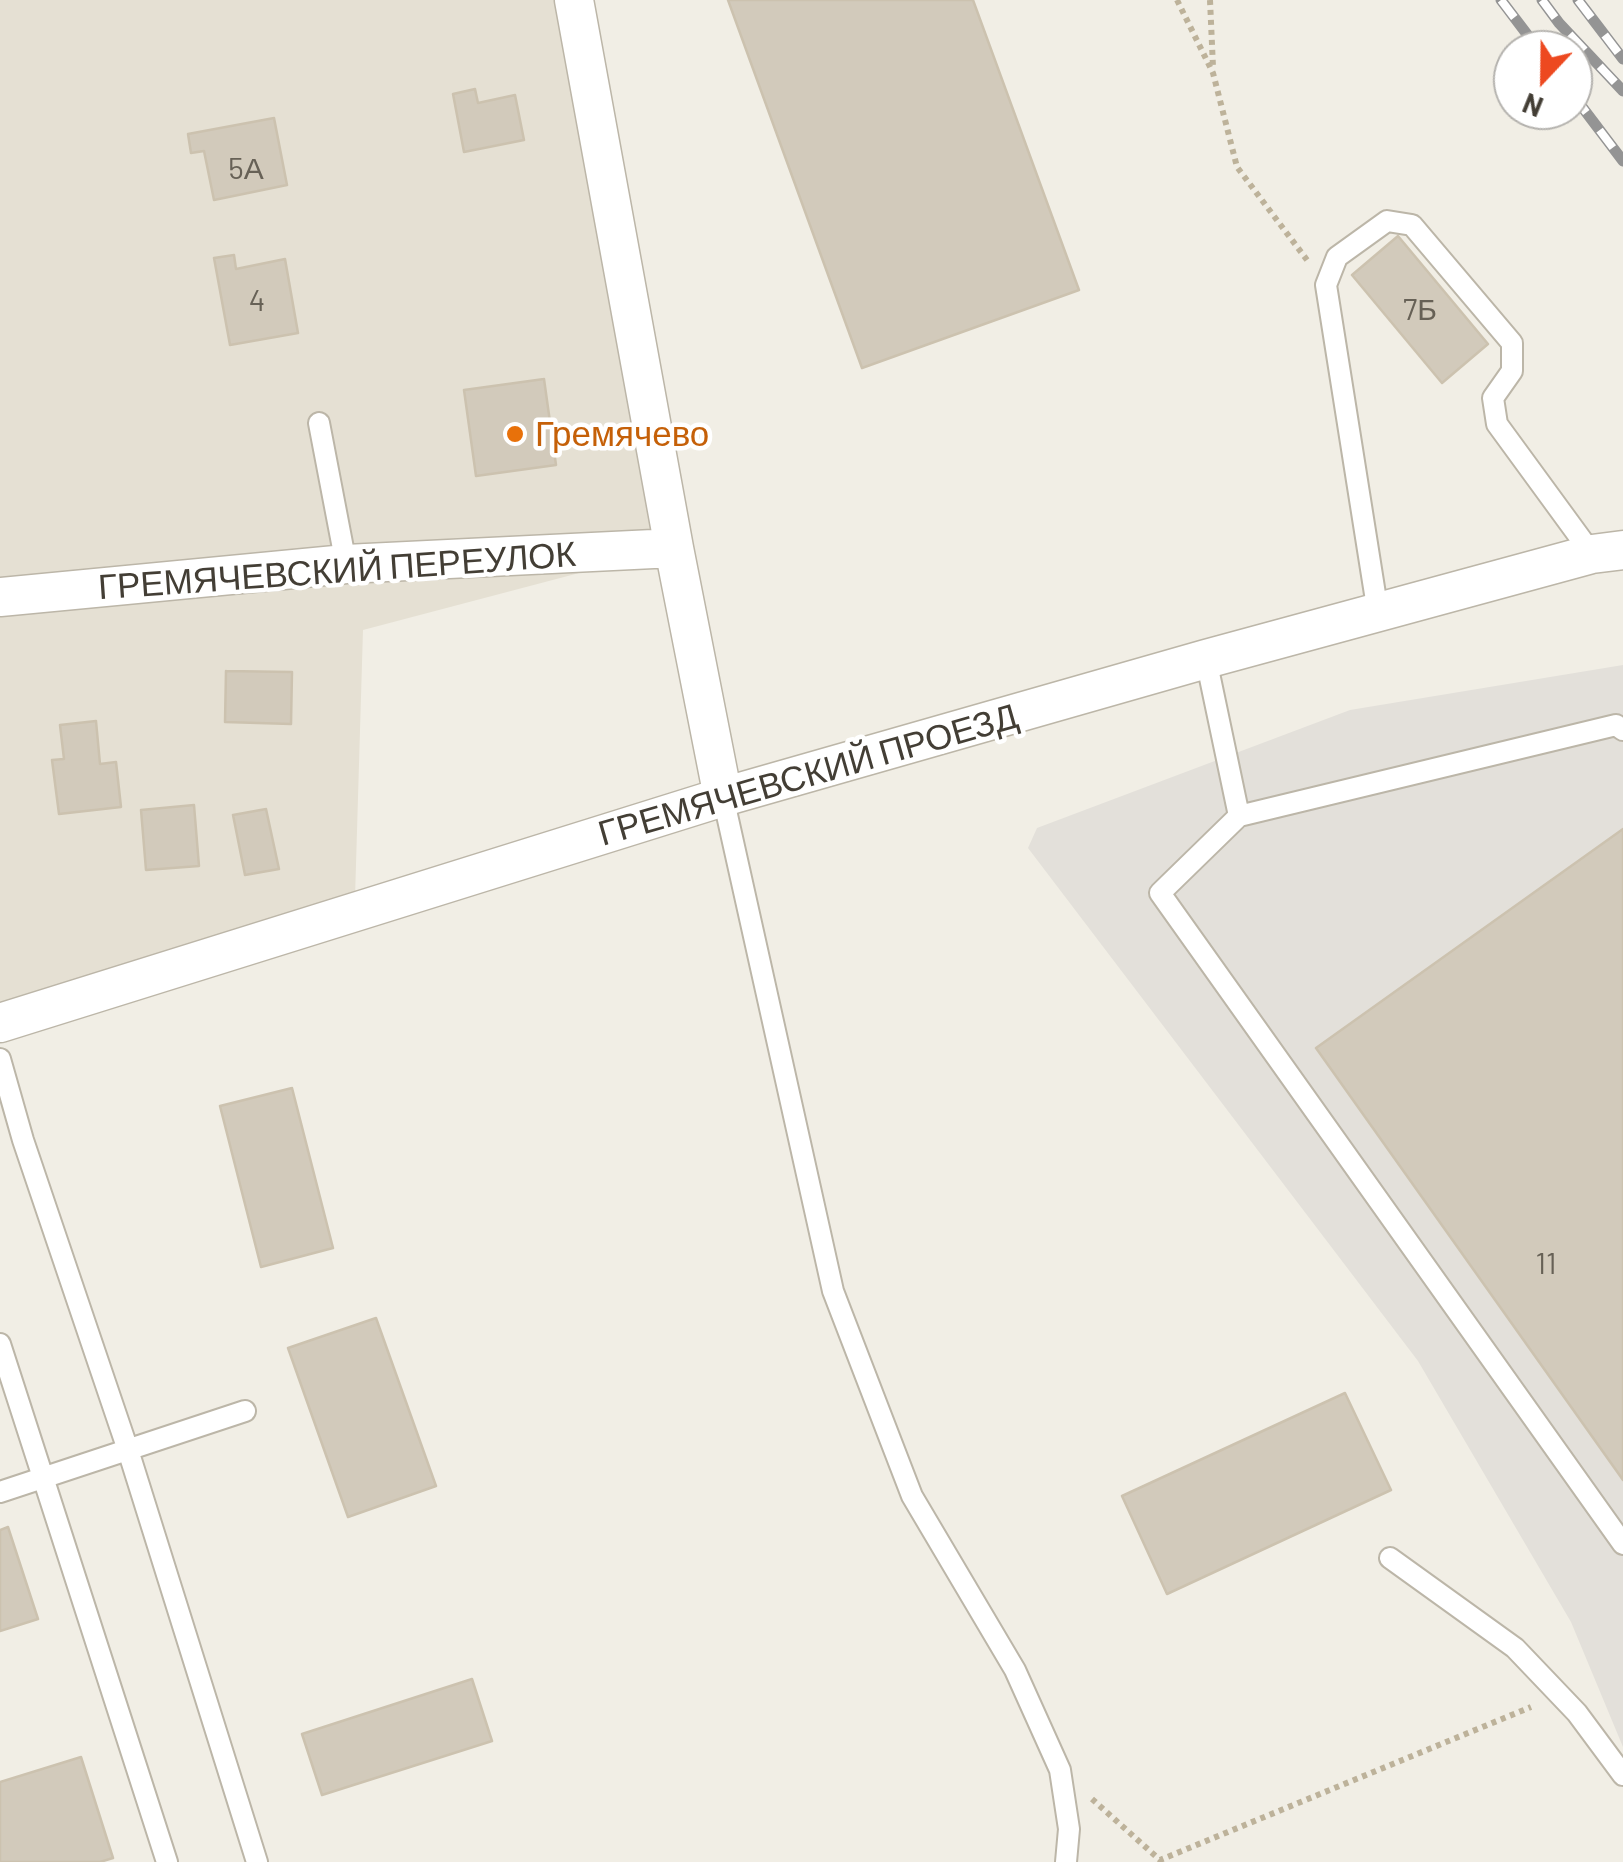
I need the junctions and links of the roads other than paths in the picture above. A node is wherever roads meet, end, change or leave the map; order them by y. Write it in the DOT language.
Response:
graph roads {
  1 [pos="574,0"];
  2 [pos="319,424"];
  3 [pos="674,548"];
  4 [pos="1607,552"];
  5 [pos="346,564"];
  6 [pos="0,597"];
  7 [pos="1378,613"];
  8 [pos="1206,660"];
  9 [pos="1623,730"];
  10 [pos="723,797"];
  11 [pos="1239,816"];
  12 [pos="0,1023"];
  13 [pos="0,1058"];
  14 [pos="0,1344"];
  15 [pos="245,1411"];
  16 [pos="128,1450"];
  17 [pos="44,1477"];
  18 [pos="0,1492"];
  19 [pos="1623,1544"];
  20 [pos="1390,1558"];
  21 [pos="1623,1775"];
  22 [pos="167,1862"];
  23 [pos="258,1862"];
  24 [pos="1066,1862"];
  1 -- 3 [label="street"];
  2 -- 5 [label="lane"];
  3 -- 5 [label="street, ГРЕМЯЧЕВСКИЙ ПЕРЕУЛОК"];
  3 -- 10 [label="street"];
  4 -- 7 [label="street, ГРЕМЯЧЕВСКИЙ ПРОЕЗД"];
  4 -- 7 [label="lane"];
  5 -- 6 [label="street, ГРЕМЯЧЕВСКИЙ ПЕРЕУЛОК"];
  7 -- 8 [label="street, ГРЕМЯЧЕВСКИЙ ПРОЕЗД"];
  8 -- 10 [label="street, ГРЕМЯЧЕВСКИЙ ПРОЕЗД"];
  8 -- 11 [label="lane"];
  9 -- 11 [label="lane"];
  10 -- 12 [label="street, ГРЕМЯЧЕВСКИЙ ПРОЕЗД"];
  10 -- 24 [label="lane"];
  11 -- 19 [label="lane"];
  13 -- 16 [label="lane"];
  14 -- 17 [label="lane"];
  15 -- 16 [label="lane"];
  16 -- 17 [label="lane"];
  16 -- 23 [label="lane"];
  17 -- 18 [label="lane"];
  17 -- 22 [label="lane"];
  20 -- 21 [label="lane"];
}
